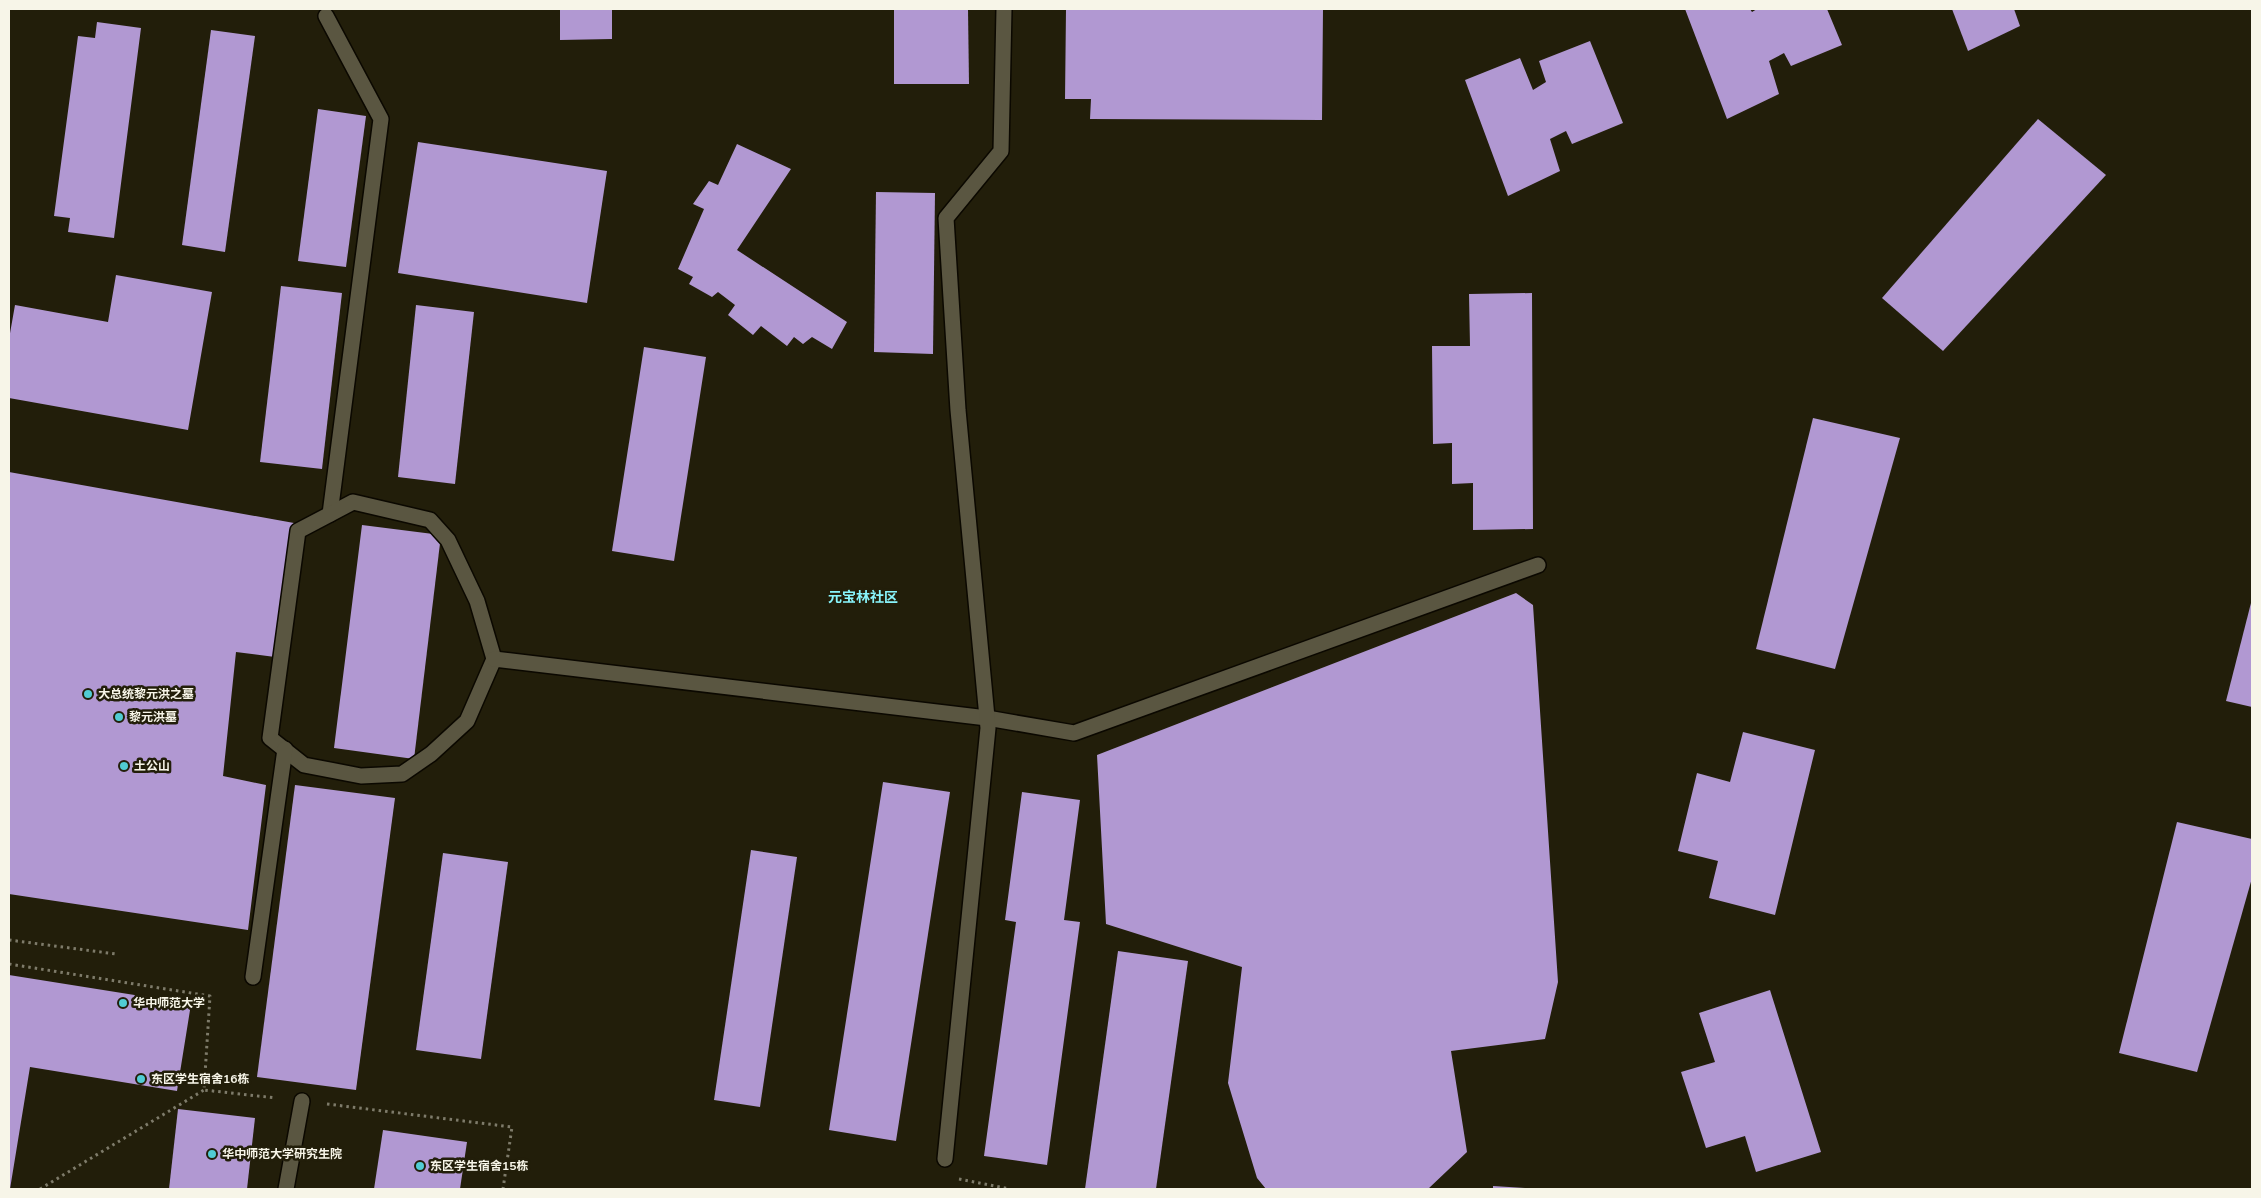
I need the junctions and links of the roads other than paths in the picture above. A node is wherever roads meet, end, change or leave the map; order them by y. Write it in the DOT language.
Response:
graph roads {
  1 [pos="1004,9"];
  2 [pos="326,16"];
  3 [pos="330,514"];
  4 [pos="1538,565"];
  5 [pos="494,659"];
  6 [pos="987,718"];
  7 [pos="285,750"];
  8 [pos="253,977"];
  9 [pos="302,1101"];
  10 [pos="945,1159"];
  11 [pos="286,1189"];
  1 -- 6 [label="street"];
  2 -- 3 [label="street"];
  3 -- 5 [label="street"];
  3 -- 7 [label="street"];
  4 -- 6 [label="street"];
  5 -- 6 [label="street"];
  5 -- 7 [label="street"];
  6 -- 10 [label="street"];
  7 -- 8 [label="street"];
  9 -- 11 [label="street"];
}
